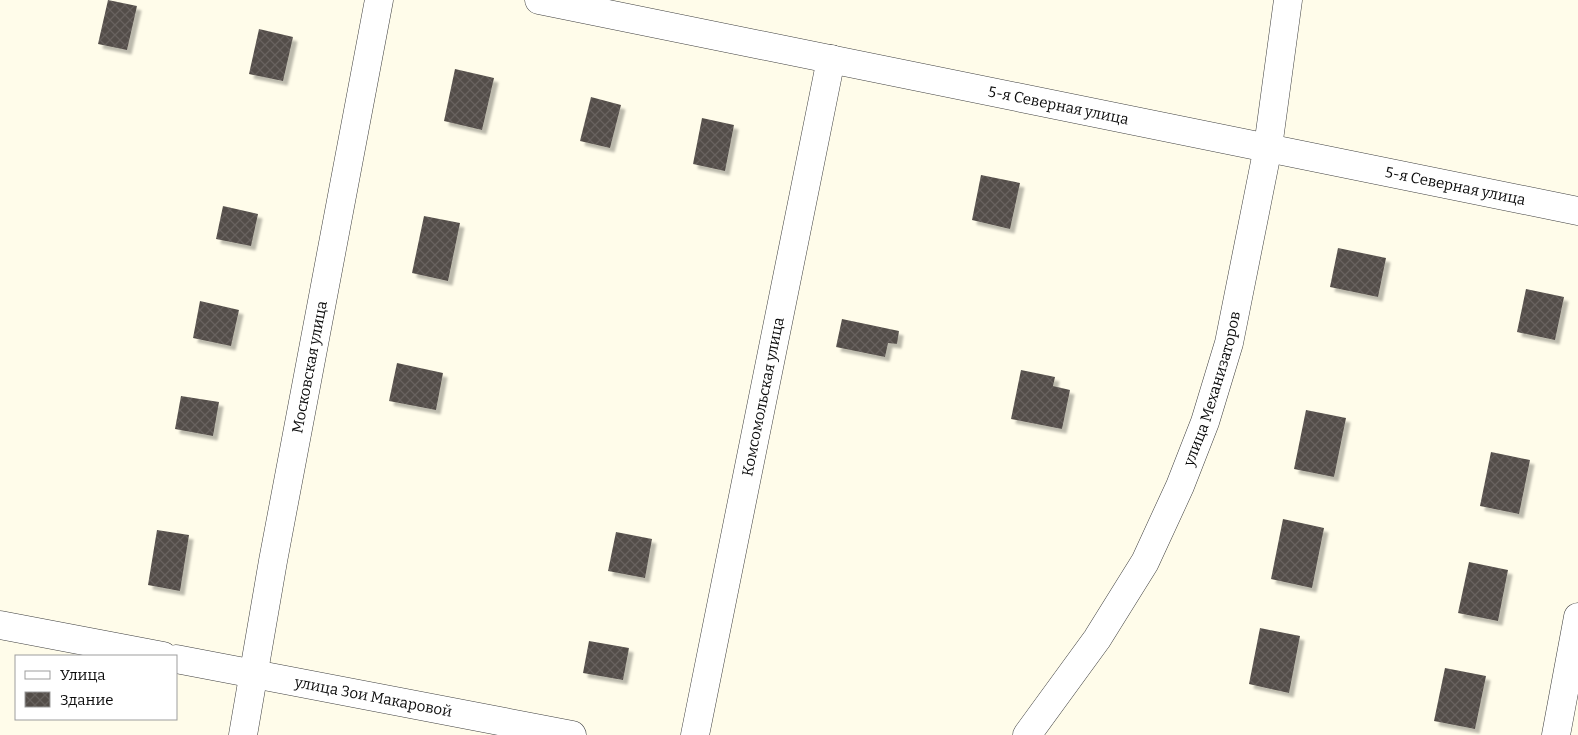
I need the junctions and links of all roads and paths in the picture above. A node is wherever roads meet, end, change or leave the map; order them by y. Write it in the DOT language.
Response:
graph roads {
  1 [pos="379,0"];
  2 [pos="539,0"];
  3 [pos="1288,0"];
  4 [pos="831,59"];
  5 [pos="1268,148"];
  6 [pos="1578,211"];
  7 [pos="1578,617"];
  8 [pos="0,625"];
  9 [pos="158,655"];
  10 [pos="178,659"];
  11 [pos="254,674"];
  12 [pos="243,735"];
  13 [pos="572,735"];
  14 [pos="695,735"];
  15 [pos="1027,735"];
  16 [pos="1556,735"];
  1 -- 11 [label="street, Московская улица"];
  2 -- 4 [label="street, 5-я Северная улица"];
  3 -- 5 [label="street, улица Механизаторов"];
  4 -- 5 [label="street, 5-я Северная улица"];
  4 -- 14 [label="street, Комсомольская улица"];
  5 -- 6 [label="street, 5-я Северная улица"];
  5 -- 15 [label="street, улица Механизаторов"];
  7 -- 16 [label="street"];
  8 -- 9 [label="street"];
  10 -- 11 [label="street, улица Зои Макаровой"];
  11 -- 12 [label="street, Московская улица"];
  11 -- 13 [label="street, улица Зои Макаровой"];
}
